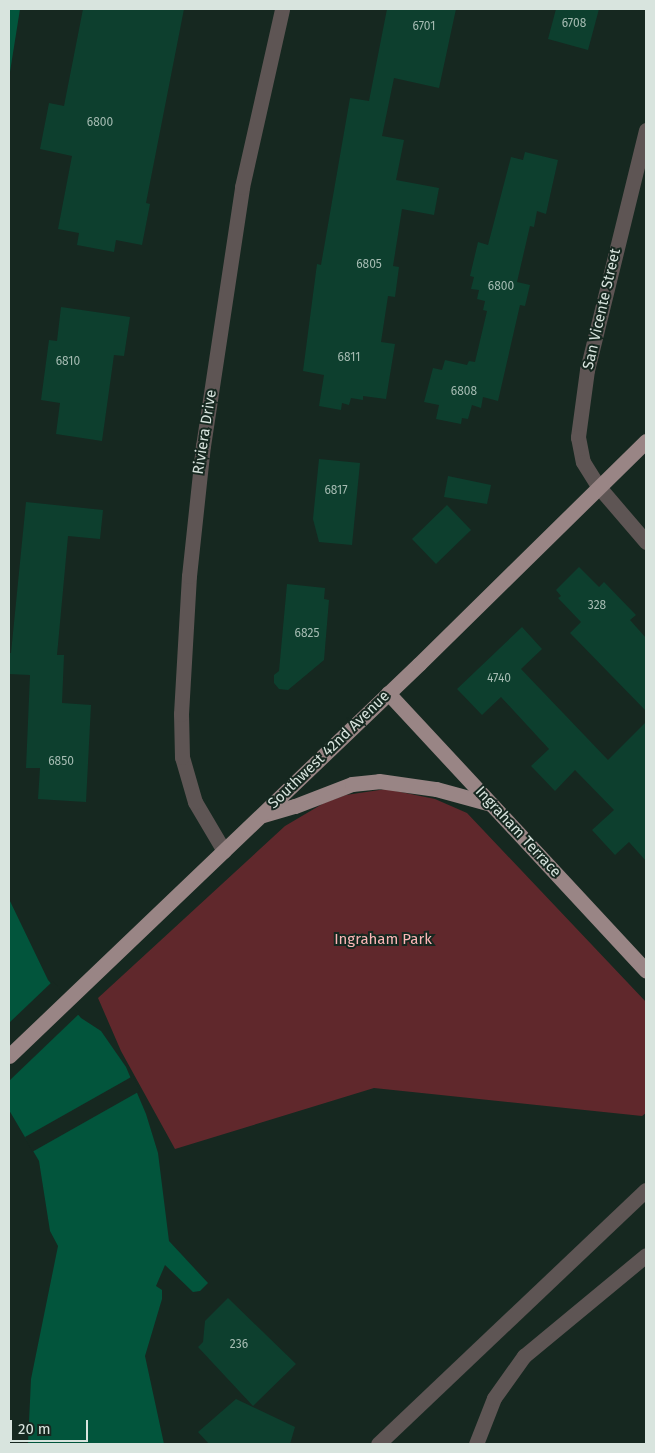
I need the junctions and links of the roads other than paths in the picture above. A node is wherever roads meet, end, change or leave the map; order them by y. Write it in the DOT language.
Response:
graph roads {
  1 [pos="282,9"];
  2 [pos="646,130"];
  3 [pos="646,441"];
  4 [pos="598,486"];
  5 [pos="646,542"];
  6 [pos="388,693"];
  7 [pos="492,805"];
  8 [pos="261,815"];
  9 [pos="224,851"];
  10 [pos="646,971"];
  11 [pos="9,1056"];
  12 [pos="646,1190"];
  13 [pos="646,1255"];
  14 [pos="378,1444"];
  15 [pos="476,1444"];
  1 -- 9 [label="street, Riviera Drive"];
  2 -- 4 [label="street, San Vicente Street"];
  3 -- 4 [label="main road, Southwest 42nd Avenue"];
  4 -- 5 [label="street, San Vicente Street"];
  4 -- 6 [label="main road, Southwest 42nd Avenue"];
  6 -- 7 [label="main road, Ingraham Terrace"];
  6 -- 8 [label="main road, Southwest 42nd Avenue"];
  7 -- 8 [label="main road"];
  7 -- 10 [label="main road, Ingraham Terrace"];
  8 -- 9 [label="main road, Southwest 42nd Avenue"];
  9 -- 11 [label="main road, Southwest 42nd Avenue"];
  12 -- 14 [label="street"];
  13 -- 15 [label="street"];
}
